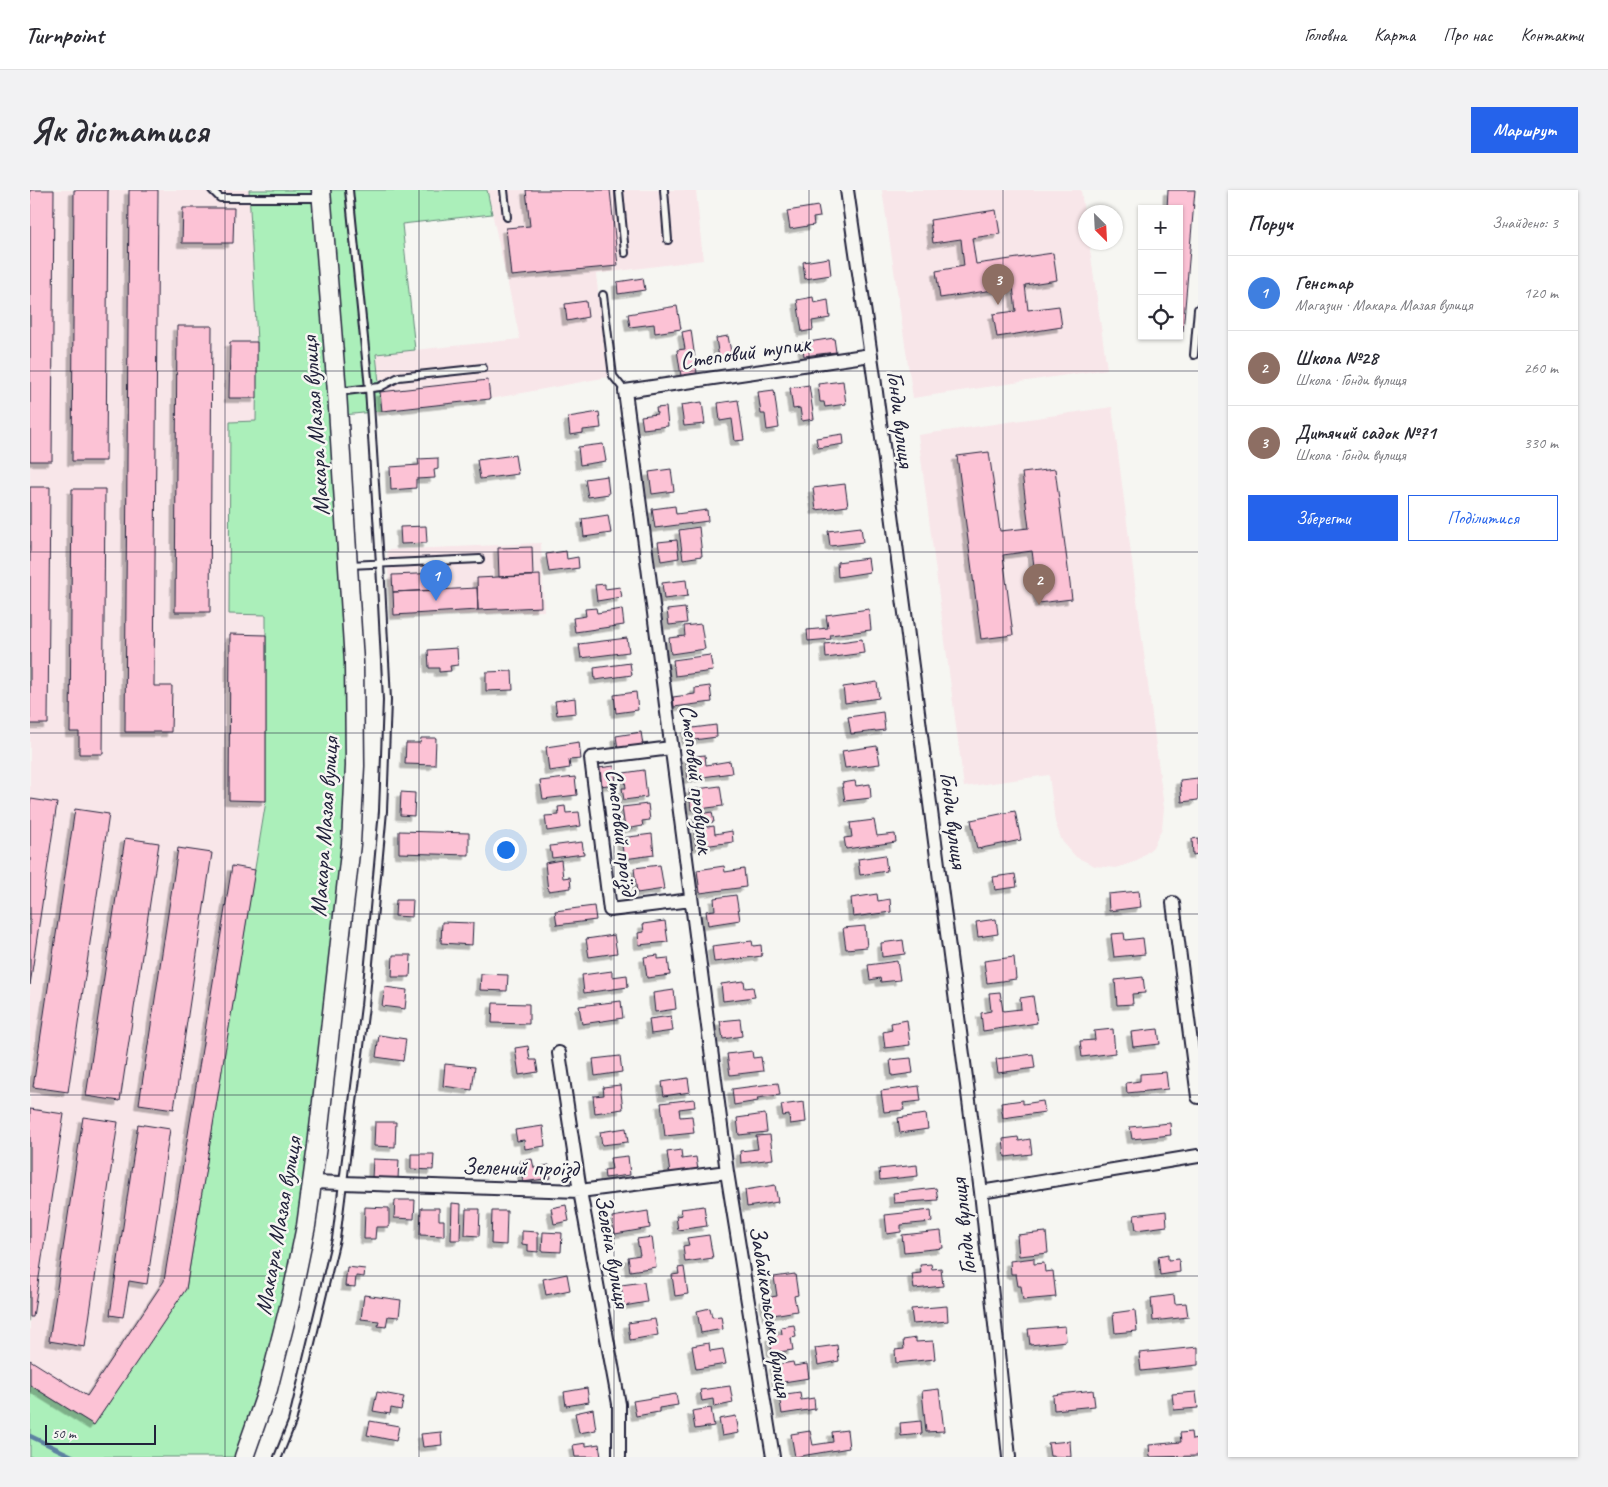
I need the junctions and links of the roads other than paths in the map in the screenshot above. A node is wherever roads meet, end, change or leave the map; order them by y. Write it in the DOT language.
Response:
graph roads {
  1 [pos="212,190"];
  2 [pos="349,190"];
  3 [pos="504,190"];
  4 [pos="619,190"];
  5 [pos="664,190"];
  6 [pos="847,190"];
  7 [pos="321,194"];
  8 [pos="507,216"];
  9 [pos="668,240"];
  10 [pos="625,253"];
  11 [pos="603,295"];
  12 [pos="1198,309"];
  13 [pos="871,355"];
  14 [pos="1194,355"];
  15 [pos="483,368"];
  16 [pos="369,388"];
  17 [pos="625,391"];
  18 [pos="337,392"];
  19 [pos="480,559"];
  20 [pos="380,564"];
  21 [pos="348,565"];
  22 [pos="671,748"];
  23 [pos="691,900"];
  24 [pos="1173,903"];
  25 [pos="559,1053"];
  26 [pos="1198,1098"];
  27 [pos="1198,1156"];
  28 [pos="727,1172"];
  29 [pos="312,1182"];
  30 [pos="343,1183"];
  31 [pos="580,1191"];
  32 [pos="981,1192"];
  33 [pos="244,1457"];
  34 [pos="278,1457"];
  35 [pos="619,1457"];
  36 [pos="772,1457"];
  37 [pos="1009,1457"];
  1 -- 7 [label="lane"];
  2 -- 16 [label="lane"];
  3 -- 8 [label="lane"];
  4 -- 10 [label="lane"];
  5 -- 9 [label="lane"];
  6 -- 13 [label="street, Гонди вулиця"];
  7 -- 18 [label="main road, Макара Мазая вулиця"];
  11 -- 17 [label="lane"];
  12 -- 14 [label="lane"];
  13 -- 17 [label="street, Степовий тупик"];
  13 -- 32 [label="street, Гонди вулиця"];
  15 -- 16 [label="lane"];
  16 -- 18 [label="lane"];
  16 -- 20 [label="lane"];
  17 -- 22 [label="street, Степовий провулок"];
  18 -- 21 [label="main road, Макара Мазая вулиця"];
  19 -- 20 [label="lane"];
  20 -- 21 [label="lane"];
  20 -- 30 [label="lane"];
  21 -- 29 [label="main road, Макара Мазая вулиця"];
  22 -- 23 [label="street, Степовий провулок"];
  22 -- 23 [label="street, Степовий проїзд"];
  23 -- 28 [label="street, Степовий провулок"];
  24 -- 26 [label="street"];
  25 -- 31 [label="street, Зелена вулиця"];
  27 -- 32 [label="street"];
  28 -- 31 [label="street, Зелений проїзд"];
  28 -- 36 [label="street, Забайкальська вулиця"];
  29 -- 30 [label="street, Зелений проїзд"];
  29 -- 33 [label="main road, Макара Мазая вулиця"];
  30 -- 31 [label="street, Зелений проїзд"];
  30 -- 34 [label="lane"];
  31 -- 35 [label="street, Зелена вулиця"];
  32 -- 37 [label="street, Гонди вулиця"];
}
